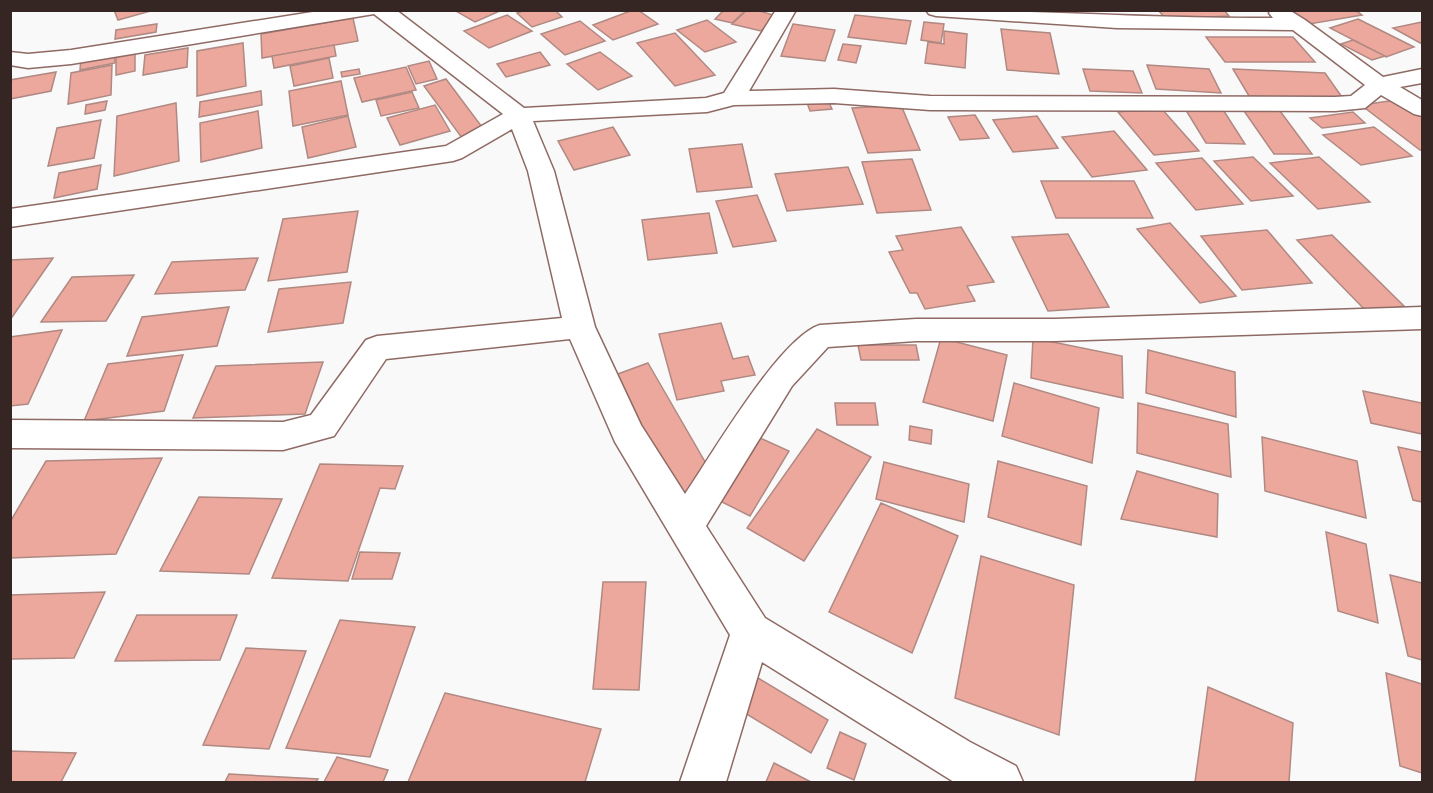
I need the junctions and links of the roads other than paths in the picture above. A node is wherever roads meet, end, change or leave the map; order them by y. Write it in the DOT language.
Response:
graph roads {
  1 [pos="367,10"];
  2 [pos="382,10"];
  3 [pos="786,10"];
  4 [pos="936,10"];
  5 [pos="1274,10"];
  6 [pos="1298,24"];
  7 [pos="10,58"];
  8 [pos="1422,76"];
  9 [pos="1379,85"];
  10 [pos="733,98"];
  11 [pos="1422,109"];
  12 [pos="519,115"];
  13 [pos="10,218"];
  14 [pos="1422,318"];
  15 [pos="580,327"];
  16 [pos="10,434"];
  17 [pos="685,526"];
  18 [pos="751,632"];
  19 [pos="703,783"];
  20 [pos="1000,783"];
  1 -- 7 [label="street"];
  2 -- 12 [label="street"];
  3 -- 10 [label="street"];
  4 -- 6 [label="street"];
  5 -- 6 [label="street"];
  6 -- 9 [label="street"];
  8 -- 9 [label="street"];
  9 -- 10 [label="street"];
  9 -- 11 [label="street"];
  10 -- 12 [label="street"];
  12 -- 13 [label="street"];
  12 -- 15 [label="street"];
  14 -- 17 [label="street"];
  15 -- 16 [label="street"];
  15 -- 17 [label="street"];
  17 -- 18 [label="street"];
  18 -- 19 [label="street"];
  18 -- 20 [label="street"];
}
